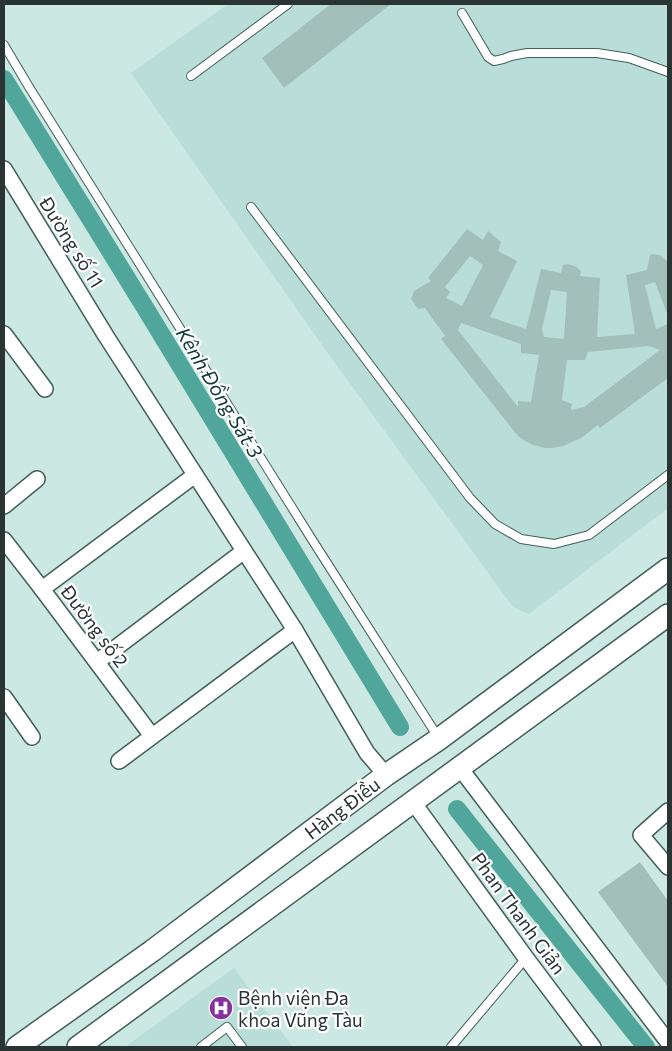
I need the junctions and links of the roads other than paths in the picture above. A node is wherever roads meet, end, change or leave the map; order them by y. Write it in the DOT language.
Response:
graph roads {
  1 [pos="288,4"];
  2 [pos="462,13"];
  3 [pos="4,45"];
  4 [pos="668,72"];
  5 [pos="191,76"];
  6 [pos="4,170"];
  7 [pos="251,206"];
  8 [pos="4,334"];
  9 [pos="45,389"];
  10 [pos="195,475"];
  11 [pos="668,475"];
  12 [pos="36,479"];
  13 [pos="4,506"];
  14 [pos="4,540"];
  15 [pos="244,551"];
  16 [pos="668,569"];
  17 [pos="42,589"];
  18 [pos="668,615"];
  19 [pos="295,630"];
  20 [pos="96,662"];
  21 [pos="4,697"];
  22 [pos="152,736"];
  23 [pos="32,737"];
  24 [pos="439,739"];
  25 [pos="119,761"];
  26 [pos="460,768"];
  27 [pos="386,775"];
  28 [pos="413,802"];
  29 [pos="668,810"];
  30 [pos="668,866"];
  31 [pos="152,951"];
  32 [pos="526,958"];
  33 [pos="173,978"];
  34 [pos="668,1042"];
  35 [pos="17,1047"];
  36 [pos="78,1047"];
  37 [pos="201,1047"];
  38 [pos="242,1047"];
  39 [pos="451,1047"];
  40 [pos="593,1047"];
  1 -- 5 [label="lane"];
  2 -- 4 [label="lane"];
  3 -- 24 [label="lane"];
  6 -- 10 [label="street, Đường số 11"];
  7 -- 11 [label="lane"];
  8 -- 9 [label="street"];
  10 -- 15 [label="street, Đường số 11"];
  10 -- 17 [label="street"];
  12 -- 13 [label="street"];
  14 -- 17 [label="street, Đường số 2"];
  15 -- 19 [label="street, Đường số 11"];
  15 -- 20 [label="street"];
  16 -- 24 [label="main road, Hàng Điều"];
  17 -- 20 [label="street, Đường số 2"];
  18 -- 26 [label="main road, Hàng Điều"];
  19 -- 22 [label="street"];
  19 -- 27 [label="street, Đường số 11"];
  20 -- 22 [label="street, Đường số 2"];
  21 -- 23 [label="street"];
  22 -- 25 [label="street"];
  24 -- 27 [label="main road, Hàng Điều"];
  26 -- 28 [label="main road, Hàng Điều"];
  26 -- 34 [label="street"];
  27 -- 31 [label="main road, Hàng Điều"];
  28 -- 32 [label="street, Phan Thanh Giản"];
  28 -- 33 [label="main road, Hàng Điều"];
  29 -- 30 [label="street"];
  31 -- 33 [label="main road"];
  31 -- 35 [label="main road, Hàng Điều"];
  32 -- 39 [label="lane"];
  32 -- 40 [label="street, Phan Thanh Giản"];
  33 -- 36 [label="main road, Hàng Điều"];
  37 -- 38 [label="lane"];
}
